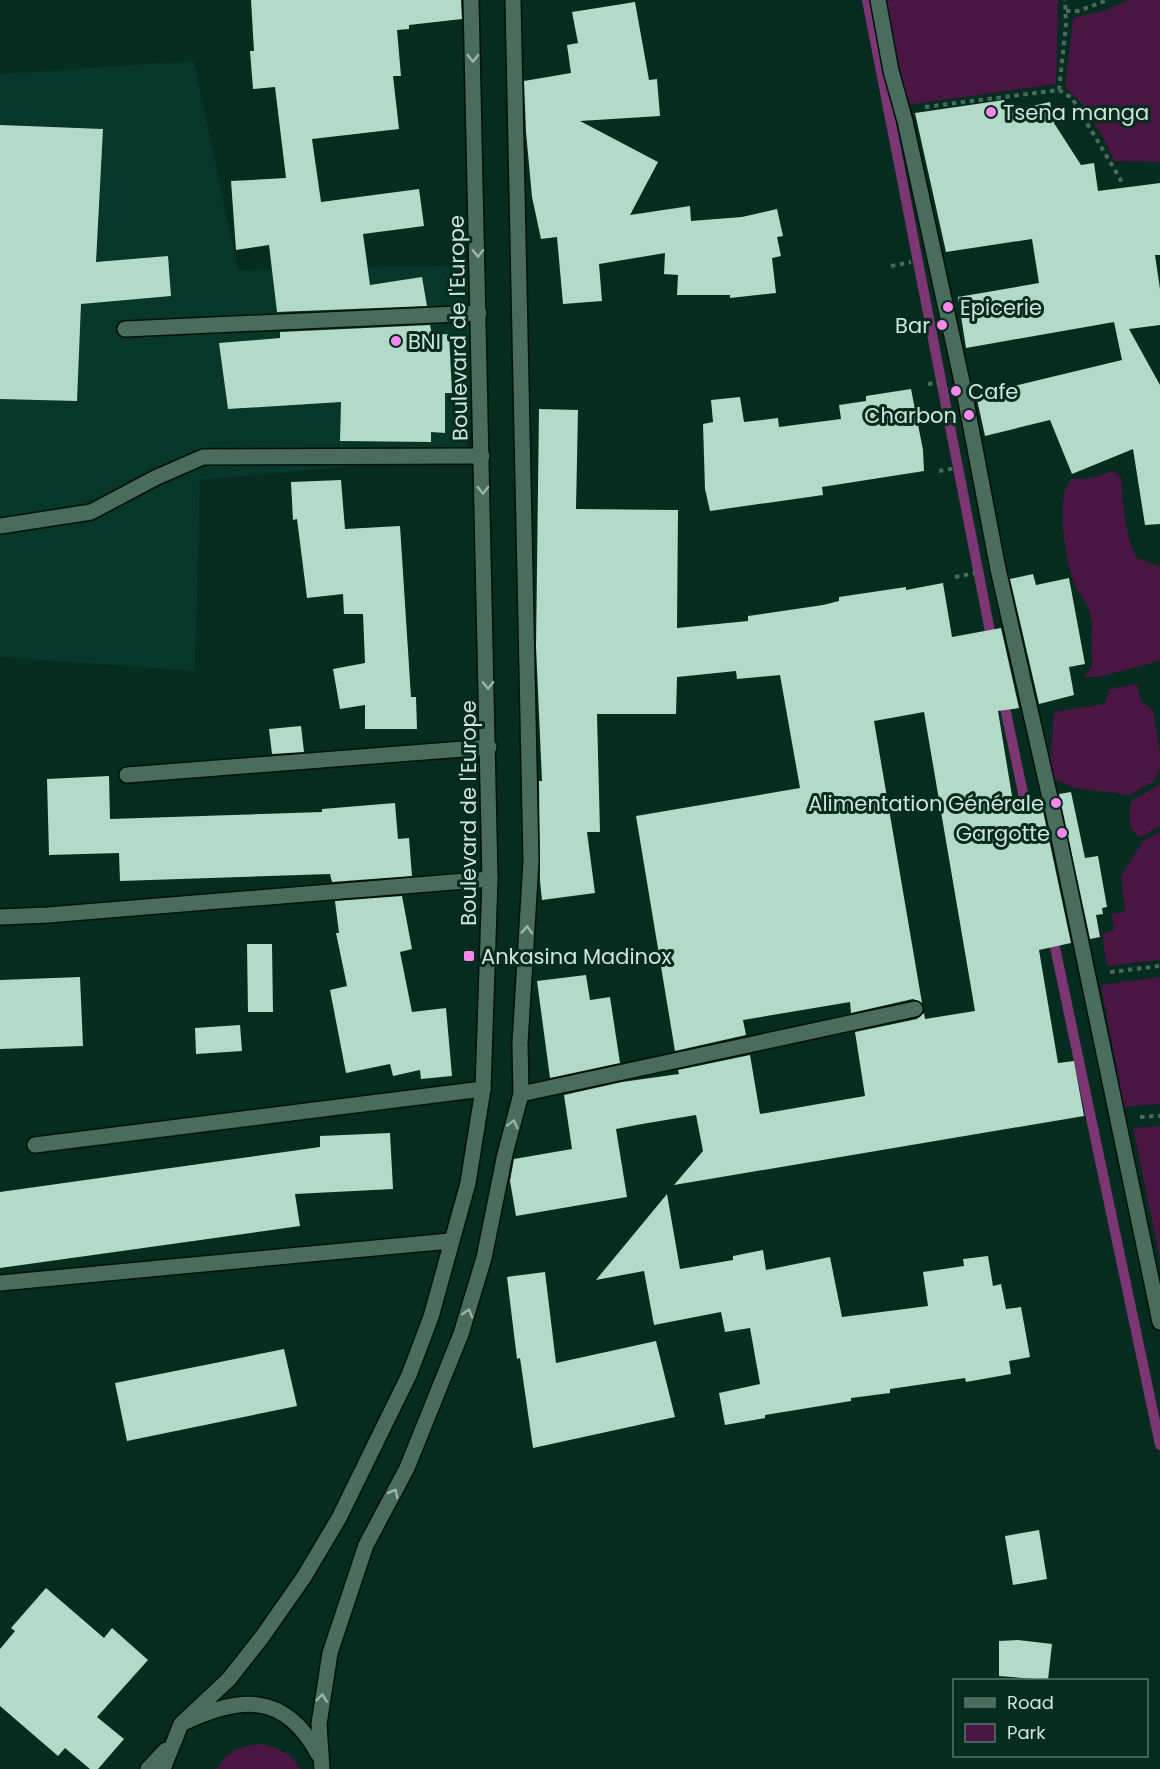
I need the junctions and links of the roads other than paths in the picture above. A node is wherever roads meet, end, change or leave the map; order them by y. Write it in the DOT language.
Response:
graph roads {
  1 [pos="471,0"];
  2 [pos="513,0"];
  3 [pos="878,0"];
  4 [pos="479,313"];
  5 [pos="125,329"];
  6 [pos="482,456"];
  7 [pos="0,526"];
  8 [pos="489,747"];
  9 [pos="126,775"];
  10 [pos="490,879"];
  11 [pos="0,916"];
  12 [pos="915,1009"];
  13 [pos="483,1089"];
  14 [pos="520,1094"];
  15 [pos="35,1145"];
  16 [pos="450,1241"];
  17 [pos="0,1283"];
  18 [pos="1160,1322"];
  19 [pos="181,1724"];
  20 [pos="172,1743"];
  21 [pos="320,1763"];
  22 [pos="148,1769"];
  23 [pos="163,1769"];
  1 -- 4 [label="main road, Boulevard de l'Europe, one-way"];
  14 -- 2 [label="main road, one-way"];
  3 -- 18 [label="main road"];
  4 -- 5 [label="main road"];
  4 -- 6 [label="main road, Boulevard de l'Europe"];
  6 -- 7 [label="main road"];
  6 -- 8 [label="main road, Boulevard de l'Europe, one-way"];
  8 -- 9 [label="main road"];
  8 -- 10 [label="main road, Boulevard de l'Europe"];
  10 -- 11 [label="main road"];
  10 -- 13 [label="main road, Boulevard de l'Europe"];
  12 -- 14 [label="main road"];
  13 -- 15 [label="main road"];
  13 -- 16 [label="main road, Boulevard de l'Europe"];
  21 -- 14 [label="main road, one-way"];
  16 -- 17 [label="main road"];
  16 -- 19 [label="main road, Boulevard de l'Europe"];
  19 -- 20 [label="main road"];
  19 -- 21 [label="main road"];
  20 -- 22 [label="main road"];
  20 -- 23 [label="main road"];
}
